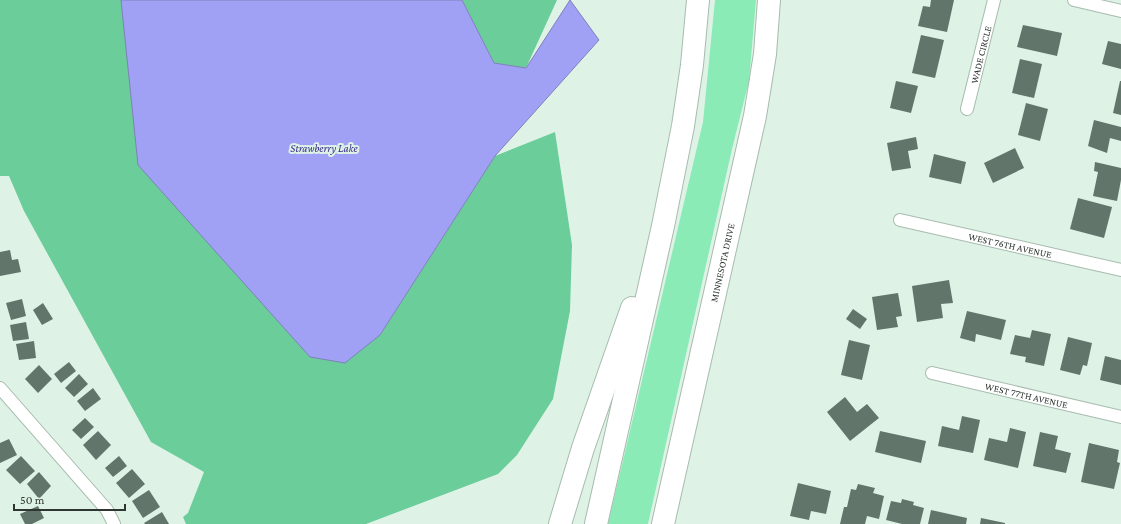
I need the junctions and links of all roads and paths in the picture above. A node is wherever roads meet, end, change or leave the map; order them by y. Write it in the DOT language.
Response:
graph roads {
  1 [pos="698,0"];
  2 [pos="769,0"];
  3 [pos="994,0"];
  4 [pos="1074,0"];
  5 [pos="1121,11"];
  6 [pos="967,109"];
  7 [pos="900,220"];
  8 [pos="663,226"];
  9 [pos="1121,270"];
  10 [pos="932,373"];
  11 [pos="0,388"];
  12 [pos="1121,417"];
  13 [pos="114,524"];
  14 [pos="560,524"];
  15 [pos="596,524"];
  16 [pos="663,524"];
  1 -- 8 [label="highway"];
  2 -- 16 [label="highway, MINNESOTA DRIVE"];
  3 -- 6 [label="street, WADE CIRCLE"];
  4 -- 5 [label="street"];
  7 -- 9 [label="street, WEST 76TH AVENUE"];
  8 -- 14 [label="highway"];
  8 -- 15 [label="highway"];
  10 -- 12 [label="street, WEST 77TH AVENUE"];
  11 -- 13 [label="street"];
}
